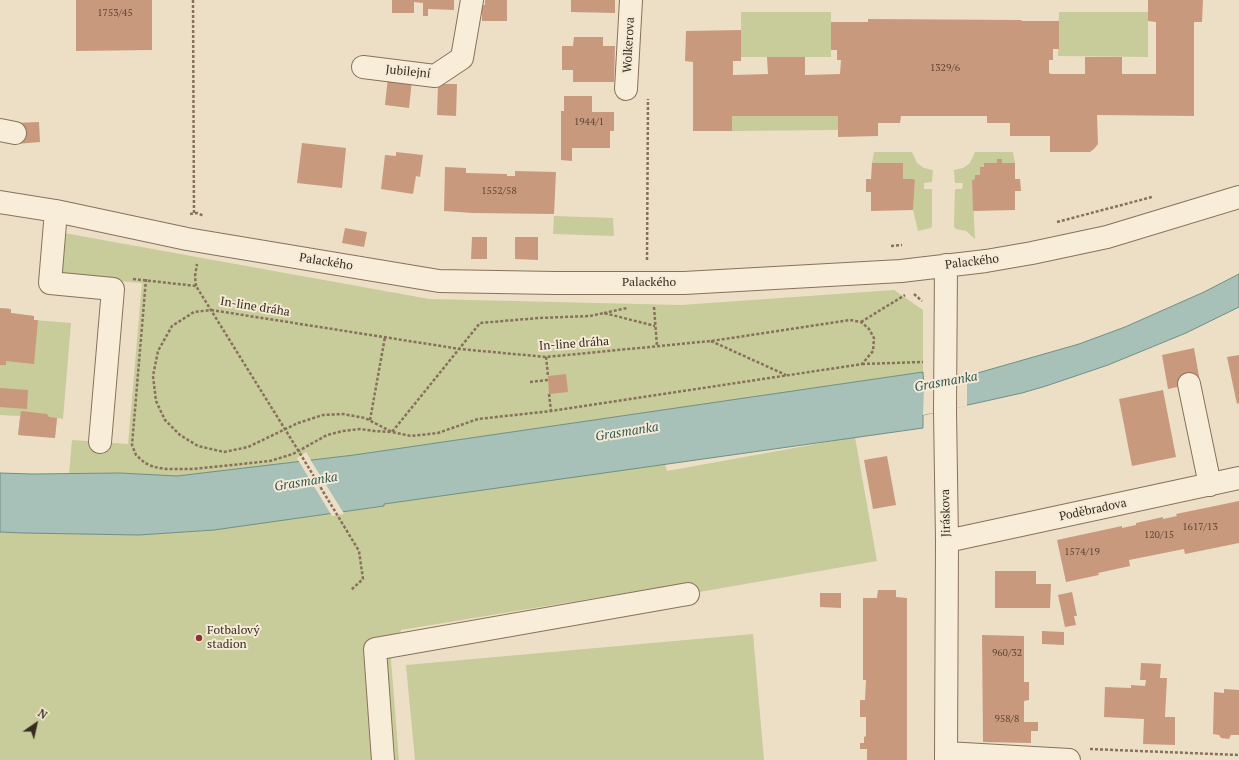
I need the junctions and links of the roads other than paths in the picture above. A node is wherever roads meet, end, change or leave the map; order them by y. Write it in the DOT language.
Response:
graph roads {
  1 [pos="472,0"];
  2 [pos="631,0"];
  3 [pos="363,67"];
  4 [pos="626,89"];
  5 [pos="1239,197"];
  6 [pos="0,202"];
  7 [pos="56,211"];
  8 [pos="946,265"];
  9 [pos="1189,384"];
  10 [pos="100,442"];
  11 [pos="1239,478"];
  12 [pos="1210,484"];
  13 [pos="947,541"];
  14 [pos="688,594"];
  15 [pos="1077,755"];
  16 [pos="946,757"];
  17 [pos="383,760"];
  1 -- 3 [label="street, Jubilejní"];
  2 -- 4 [label="street, Wolkerova"];
  5 -- 8 [label="street, Palackého"];
  6 -- 7 [label="street, Palackého"];
  7 -- 8 [label="street, Palackého"];
  7 -- 10 [label="street"];
  8 -- 13 [label="street, Jiráskova"];
  9 -- 12 [label="street"];
  11 -- 12 [label="street, Poděbradova"];
  12 -- 13 [label="street, Poděbradova"];
  13 -- 16 [label="street, Jiráskova"];
  14 -- 17 [label="street"];
  15 -- 16 [label="street"];
}
